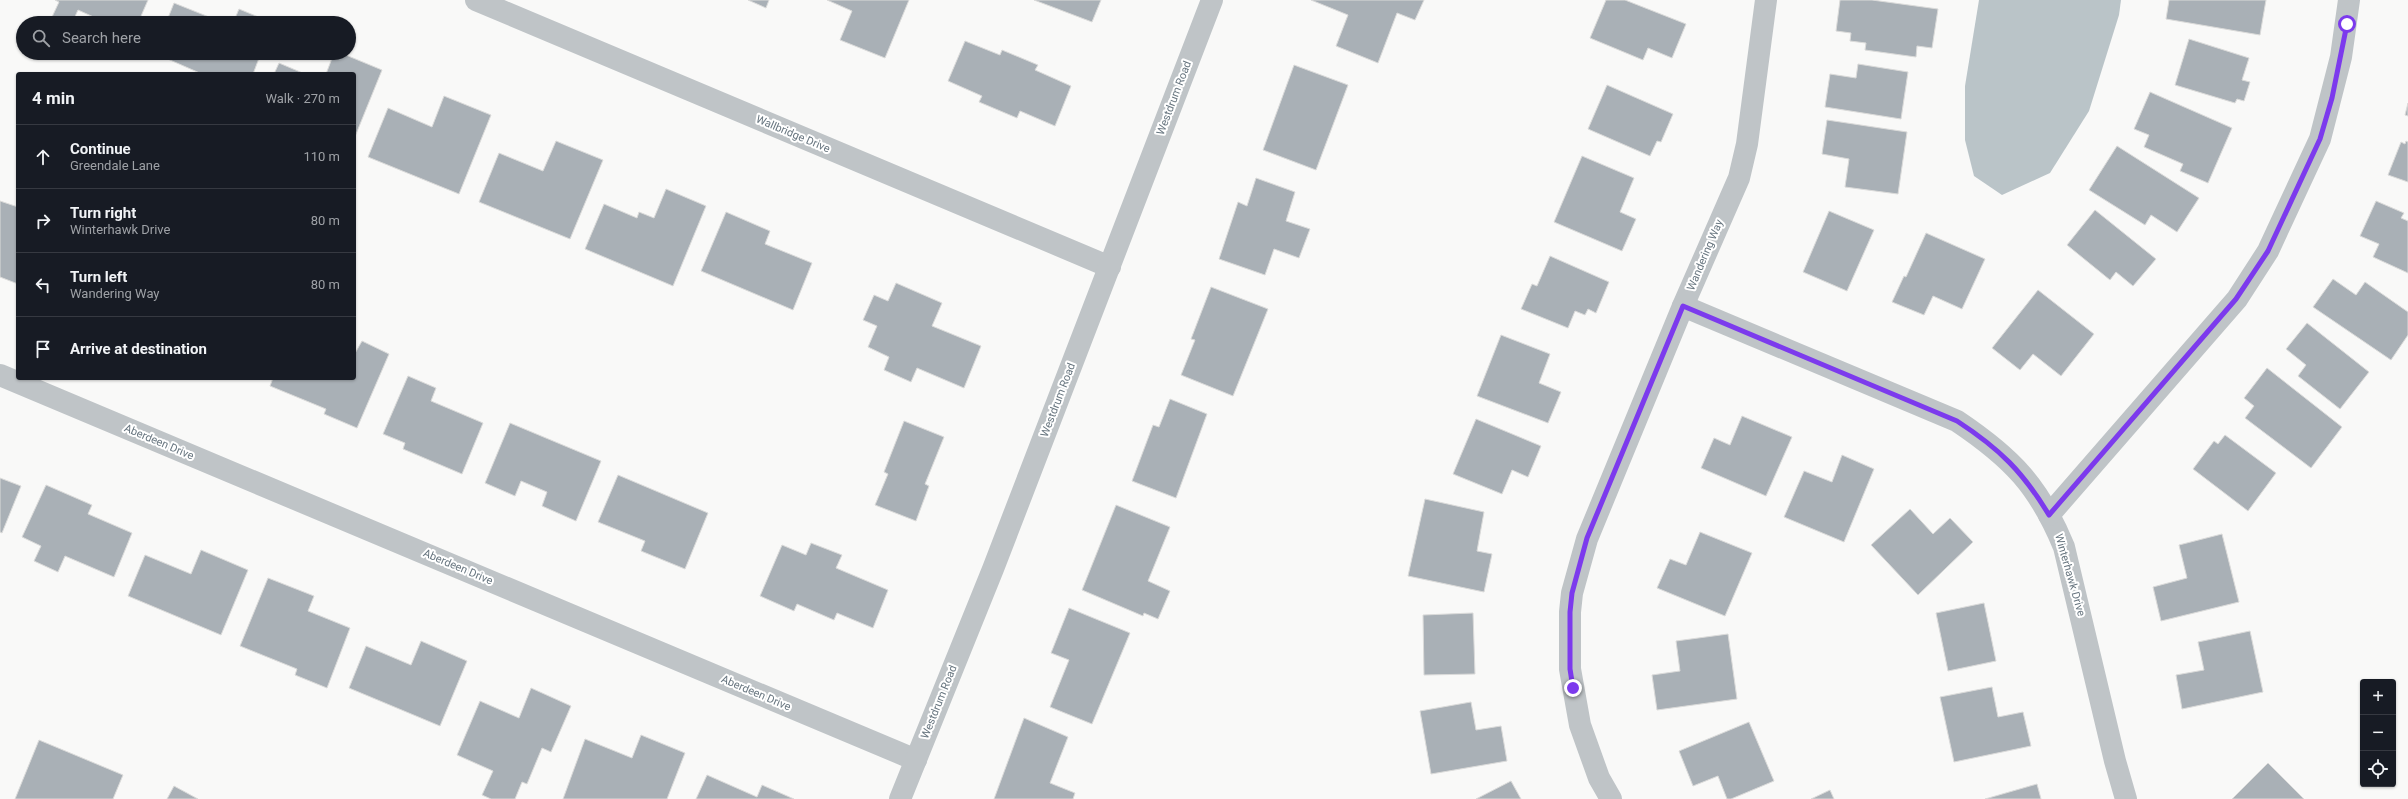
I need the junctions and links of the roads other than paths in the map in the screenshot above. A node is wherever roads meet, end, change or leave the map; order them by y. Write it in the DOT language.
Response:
graph roads {
  1 [pos="476,0"];
  2 [pos="1212,0"];
  3 [pos="1766,0"];
  4 [pos="2349,0"];
  5 [pos="1110,267"];
  6 [pos="1683,306"];
  7 [pos="0,374"];
  8 [pos="2049,515"];
  9 [pos="916,760"];
  10 [pos="900,799"];
  11 [pos="1611,799"];
  12 [pos="2126,799"];
  1 -- 5 [label="street, Wallbridge Drive"];
  2 -- 5 [label="street, Westdrum Road"];
  3 -- 6 [label="street, Wandering Way"];
  4 -- 8 [label="street"];
  5 -- 9 [label="street, Westdrum Road"];
  6 -- 8 [label="street, Winterhawk Drive"];
  6 -- 11 [label="street, Wandering Way"];
  7 -- 9 [label="street, Aberdeen Drive"];
  8 -- 12 [label="street, Winterhawk Drive"];
  9 -- 10 [label="street, Westdrum Road"];
}
